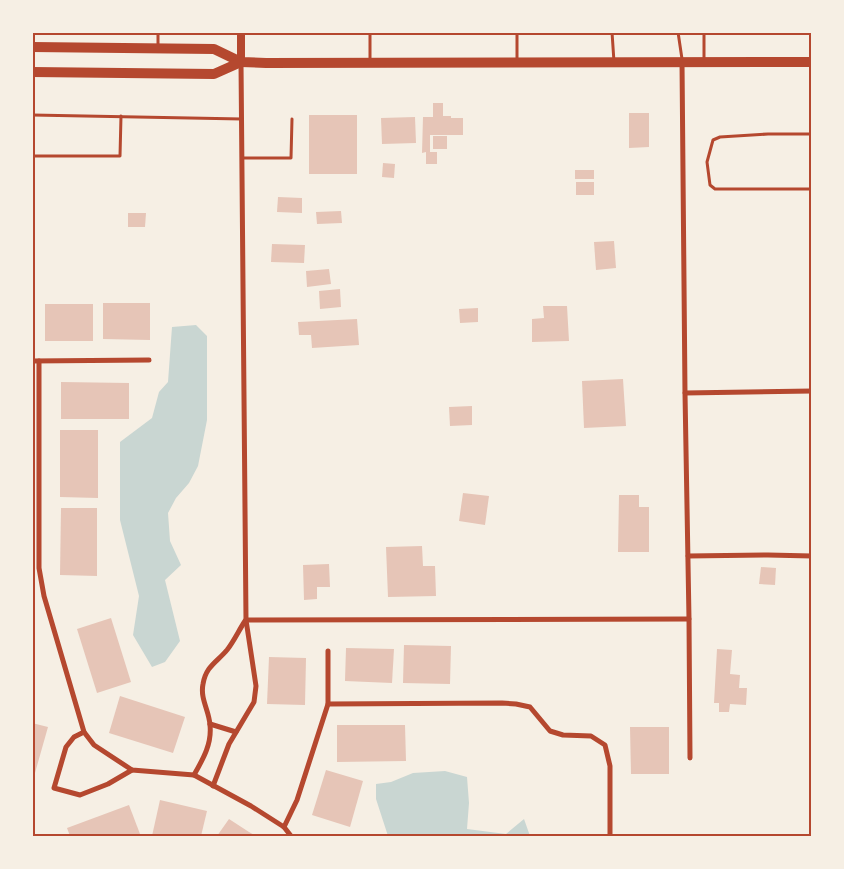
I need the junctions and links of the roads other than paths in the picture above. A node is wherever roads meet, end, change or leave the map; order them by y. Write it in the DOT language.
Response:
graph roads {
  1 [pos="158,32"];
  2 [pos="241,32"];
  3 [pos="370,32"];
  4 [pos="517,32"];
  5 [pos="612,32"];
  6 [pos="678,32"];
  7 [pos="704,32"];
  8 [pos="32,47"];
  9 [pos="158,48"];
  10 [pos="241,62"];
  11 [pos="370,62"];
  12 [pos="517,62"];
  13 [pos="614,62"];
  14 [pos="682,62"];
  15 [pos="704,62"];
  16 [pos="812,62"];
  17 [pos="32,72"];
  18 [pos="32,115"];
  19 [pos="121,116"];
  20 [pos="242,119"];
  21 [pos="292,120"];
  22 [pos="812,134"];
  23 [pos="32,156"];
  24 [pos="242,158"];
  25 [pos="812,189"];
  26 [pos="149,360"];
  27 [pos="32,361"];
  28 [pos="39,361"];
  29 [pos="812,391"];
  30 [pos="685,393"];
  31 [pos="36,490"];
  32 [pos="688,556"];
  33 [pos="812,556"];
  34 [pos="246,620"];
  35 [pos="689,620"];
  36 [pos="328,651"];
  37 [pos="328,704"];
  38 [pos="210,724"];
  39 [pos="84,732"];
  40 [pos="236,732"];
  41 [pos="690,758"];
  42 [pos="132,770"];
  43 [pos="194,775"];
  44 [pos="214,786"];
  45 [pos="284,826"];
  46 [pos="291,836"];
  47 [pos="610,836"];
  1 -- 9 [label="lane"];
  2 -- 10 [label="street"];
  3 -- 11 [label="lane"];
  4 -- 12 [label="lane"];
  5 -- 13 [label="lane"];
  6 -- 14 [label="lane"];
  7 -- 15 [label="lane"];
  8 -- 9 [label="main road"];
  9 -- 10 [label="main road"];
  10 -- 11 [label="main road"];
  10 -- 17 [label="main road"];
  10 -- 20 [label="street"];
  11 -- 12 [label="main road"];
  12 -- 13 [label="main road"];
  13 -- 14 [label="main road"];
  14 -- 15 [label="main road"];
  14 -- 30 [label="street"];
  15 -- 16 [label="main road"];
  18 -- 19 [label="lane"];
  19 -- 20 [label="lane"];
  19 -- 23 [label="lane"];
  20 -- 24 [label="street"];
  21 -- 24 [label="lane"];
  22 -- 25 [label="lane"];
  24 -- 34 [label="street"];
  26 -- 28 [label="street"];
  27 -- 28 [label="street"];
  28 -- 31 [label="street"];
  29 -- 30 [label="street"];
  30 -- 32 [label="street"];
  31 -- 39 [label="street"];
  32 -- 33 [label="street"];
  32 -- 35 [label="street"];
  34 -- 35 [label="street"];
  34 -- 38 [label="street"];
  34 -- 40 [label="street"];
  35 -- 41 [label="street"];
  36 -- 37 [label="street"];
  37 -- 45 [label="street"];
  37 -- 47 [label="street"];
  38 -- 40 [label="street"];
  38 -- 43 [label="street"];
  39 -- 42 [label="street"];
  39 -- 42 [label="street"];
  40 -- 44 [label="street"];
  42 -- 43 [label="street"];
  43 -- 44 [label="street"];
  44 -- 45 [label="street"];
  45 -- 46 [label="street"];
}
